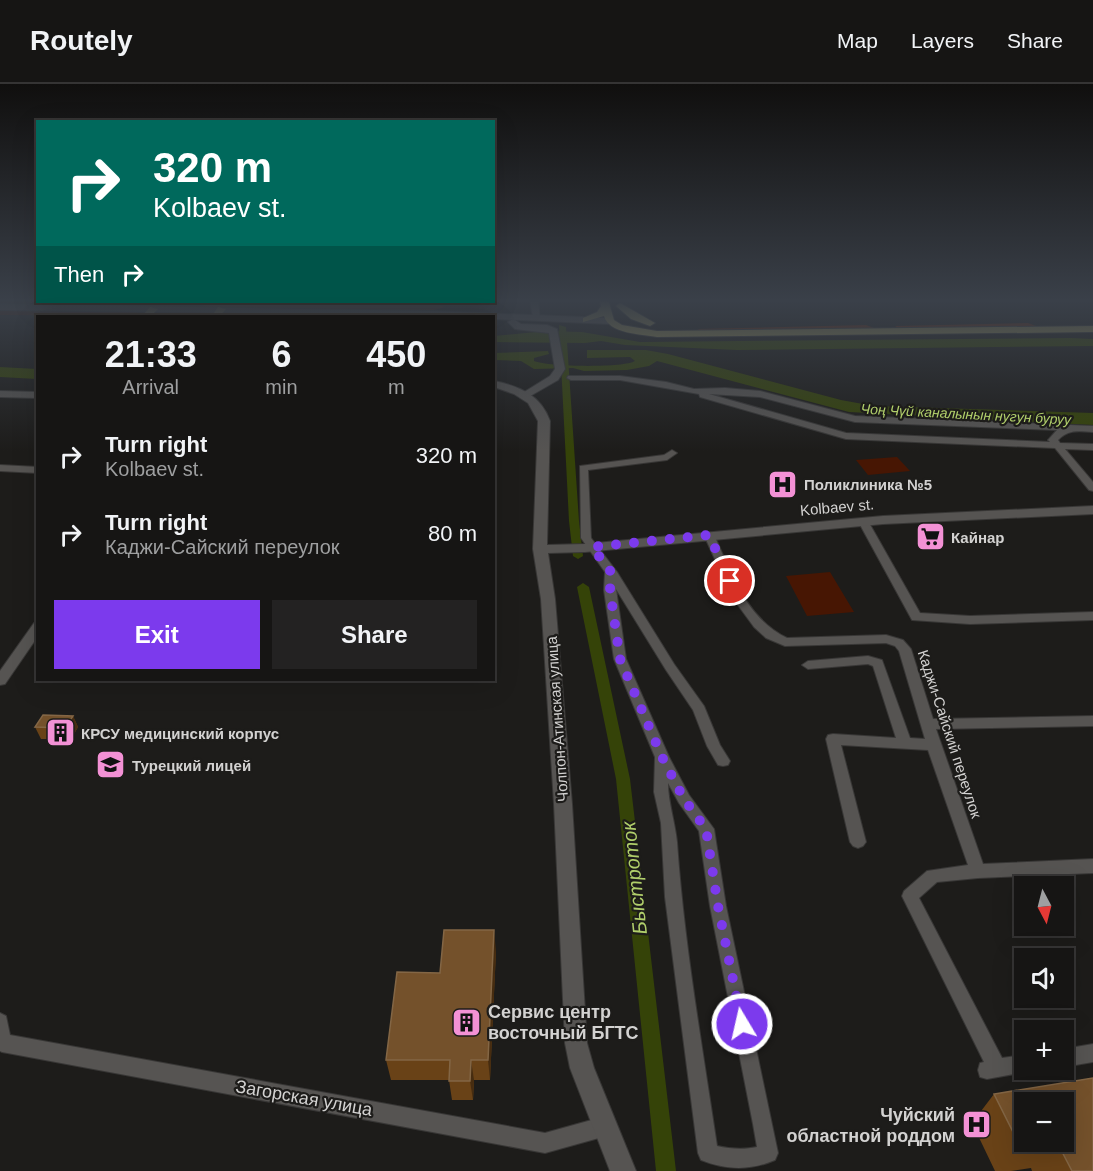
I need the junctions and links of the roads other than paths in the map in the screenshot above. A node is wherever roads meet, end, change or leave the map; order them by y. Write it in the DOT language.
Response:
graph roads {
  1 [pos="557,350"];
  2 [pos="572,378"];
  3 [pos="495,384"];
  4 [pos="694,392"];
  5 [pos="0,394"];
  6 [pos="36,395"];
  7 [pos="525,396"];
  8 [pos="981,423"];
  9 [pos="1073,428"];
  10 [pos="1093,429"];
  11 [pos="1055,445"];
  12 [pos="1093,447"];
  13 [pos="672,453"];
  14 [pos="0,468"];
  15 [pos="36,470"];
  16 [pos="1093,488"];
  17 [pos="1093,510"];
  18 [pos="863,521"];
  19 [pos="709,535"];
  20 [pos="589,548"];
  21 [pos="540,549"];
  22 [pos="611,572"];
  23 [pos="1093,616"];
  24 [pos="36,629"];
  25 [pos="808,665"];
  26 [pos="0,681"];
  27 [pos="1093,721"];
  28 [pos="928,724"];
  29 [pos="905,743"];
  30 [pos="934,745"];
  31 [pos="662,757"];
  32 [pos="723,761"];
  33 [pos="858,842"];
  34 [pos="1093,866"];
  35 [pos="978,871"];
  36 [pos="0,1022"];
  37 [pos="1,1042"];
  38 [pos="1093,1053"];
  39 [pos="1074,1056"];
  40 [pos="1014,1066"];
  41 [pos="606,1126"];
  42 [pos="623,1171"];
  1 -- 7 [label="main road"];
  2 -- 4 [label="street"];
  3 -- 7 [label="main road"];
  4 -- 8 [label="street"];
  4 -- 11 [label="street"];
  5 -- 6 [label="main road"];
  7 -- 21 [label="main road, Чолпон-Атинская улица"];
  8 -- 9 [label="street"];
  8 -- 11 [label="street"];
  9 -- 10 [label="street"];
  9 -- 11 [label="street"];
  11 -- 12 [label="street"];
  11 -- 16 [label="street"];
  13 -- 20 [label="street"];
  14 -- 15 [label="street"];
  17 -- 18 [label="main road, Kolbaev st."];
  18 -- 19 [label="main road, Kolbaev st."];
  18 -- 23 [label="street"];
  19 -- 20 [label="main road, Kolbaev st."];
  19 -- 28 [label="street, Каджи-Сайский переулок"];
  20 -- 21 [label="main road, Kolbaev st."];
  20 -- 22 [label="street"];
  21 -- 41 [label="main road, Чолпон-Атинская улица"];
  22 -- 31 [label="street"];
  22 -- 32 [label="street"];
  24 -- 26 [label="street"];
  25 -- 29 [label="street"];
  27 -- 28 [label="street"];
  28 -- 30 [label="street, Каджи-Сайский переулок"];
  29 -- 30 [label="street"];
  29 -- 33 [label="street"];
  30 -- 35 [label="street, Каджи-Сайский переулок"];
  31 -- 31 [label="street"];
  34 -- 35 [label="street"];
  35 -- 40 [label="street"];
  36 -- 37 [label="street"];
  37 -- 41 [label="street, Загорская улица"];
  38 -- 39 [label="street"];
  41 -- 42 [label="main road, Чолпон-Атинская улица"];
}
